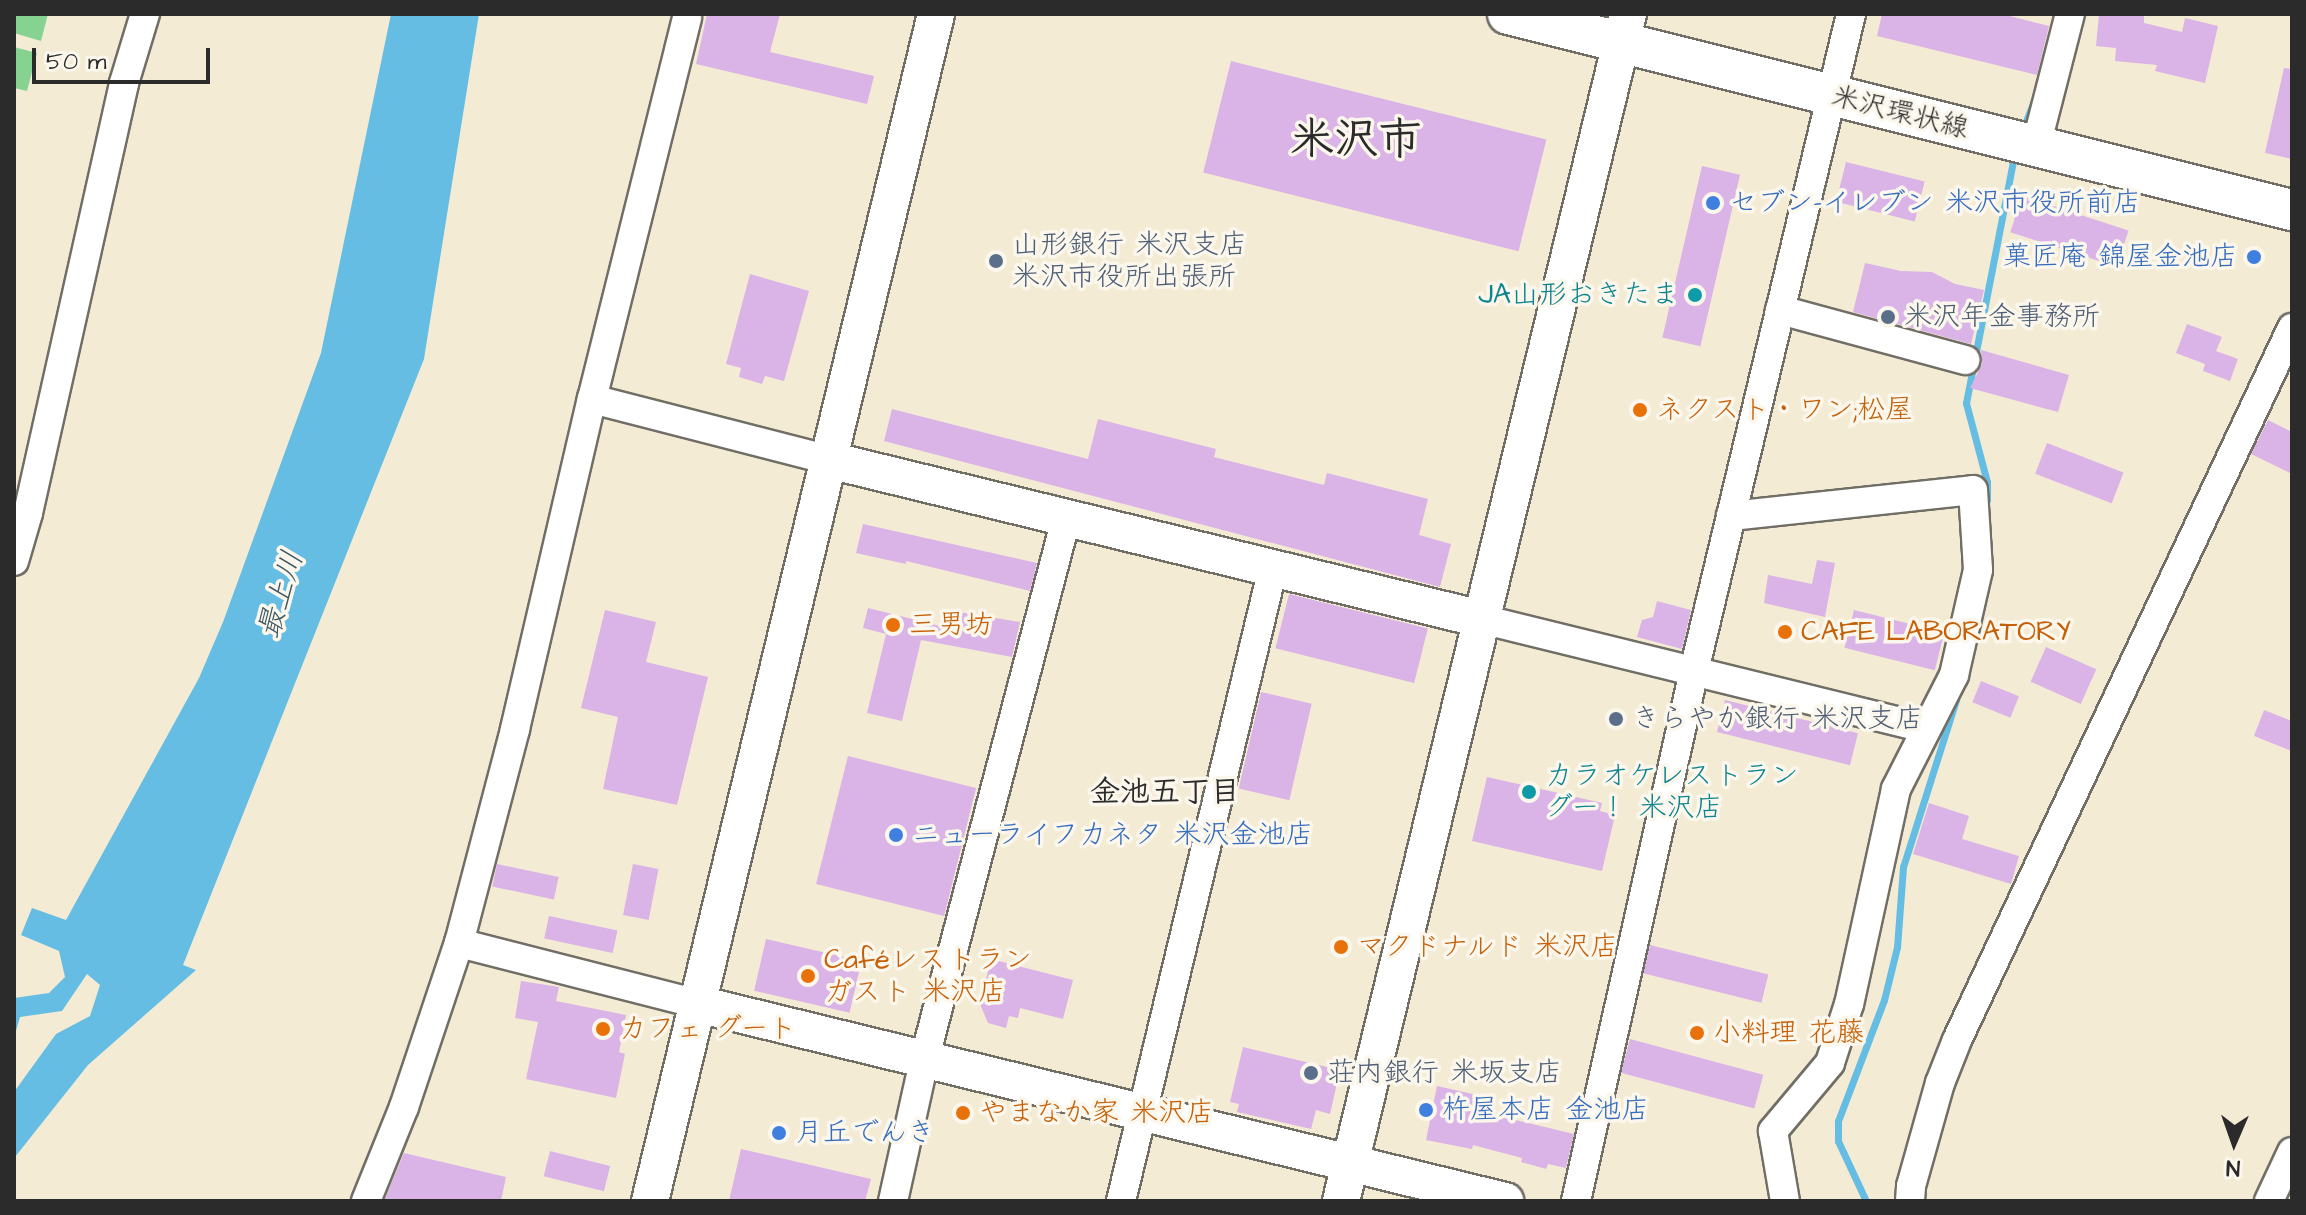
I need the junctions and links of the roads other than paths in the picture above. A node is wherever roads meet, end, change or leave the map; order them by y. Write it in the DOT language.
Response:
graph roads {
  1 [pos="145,14"];
  2 [pos="936,14"];
  3 [pos="1508,14"];
  4 [pos="1851,14"];
  5 [pos="2070,14"];
  6 [pos="687,18"];
  7 [pos="1624,27"];
  8 [pos="1831,97"];
  9 [pos="2036,146"];
  10 [pos="2292,210"];
  11 [pos="1780,310"];
  12 [pos="2292,328"];
  13 [pos="1965,360"];
  14 [pos="592,399"];
  15 [pos="829,460"];
  16 [pos="1731,516"];
  17 [pos="1066,519"];
  18 [pos="14,561"];
  19 [pos="1273,568"];
  20 [pos="1481,619"];
  21 [pos="1694,671"];
  22 [pos="1926,728"];
  23 [pos="459,943"];
  24 [pos="698,1004"];
  25 [pos="925,1057"];
  26 [pos="1142,1111"];
  27 [pos="2292,1152"];
  28 [pos="1349,1164"];
  29 [pos="366,1201"];
  30 [pos="650,1201"];
  31 [pos="893,1201"];
  32 [pos="1121,1201"];
  33 [pos="1341,1201"];
  34 [pos="1505,1201"];
  35 [pos="1576,1201"];
  36 [pos="1785,1201"];
  37 [pos="1910,1201"];
  38 [pos="2269,1201"];
  1 -- 18 [label="street"];
  2 -- 15 [label="street"];
  3 -- 7 [label="main road, 米沢環状線"];
  4 -- 8 [label="street"];
  5 -- 9 [label="street"];
  6 -- 14 [label="street"];
  7 -- 8 [label="main road, 米沢環状線"];
  7 -- 20 [label="street"];
  8 -- 9 [label="main road, 米沢環状線"];
  8 -- 11 [label="street"];
  9 -- 10 [label="main road, 米沢環状線"];
  11 -- 13 [label="street"];
  11 -- 16 [label="street"];
  12 -- 37 [label="street"];
  14 -- 15 [label="street"];
  14 -- 23 [label="street"];
  15 -- 17 [label="street"];
  15 -- 24 [label="street"];
  16 -- 21 [label="street"];
  16 -- 22 [label="street"];
  17 -- 19 [label="street"];
  17 -- 25 [label="street"];
  19 -- 20 [label="street"];
  19 -- 26 [label="street"];
  20 -- 21 [label="street"];
  20 -- 28 [label="street"];
  21 -- 22 [label="street"];
  21 -- 35 [label="street"];
  22 -- 36 [label="street"];
  23 -- 24 [label="street"];
  23 -- 29 [label="street"];
  24 -- 25 [label="street"];
  24 -- 30 [label="street"];
  25 -- 26 [label="street"];
  25 -- 31 [label="street"];
  26 -- 28 [label="street"];
  26 -- 32 [label="street"];
  27 -- 38 [label="street"];
  28 -- 33 [label="street"];
  28 -- 34 [label="street"];
}
